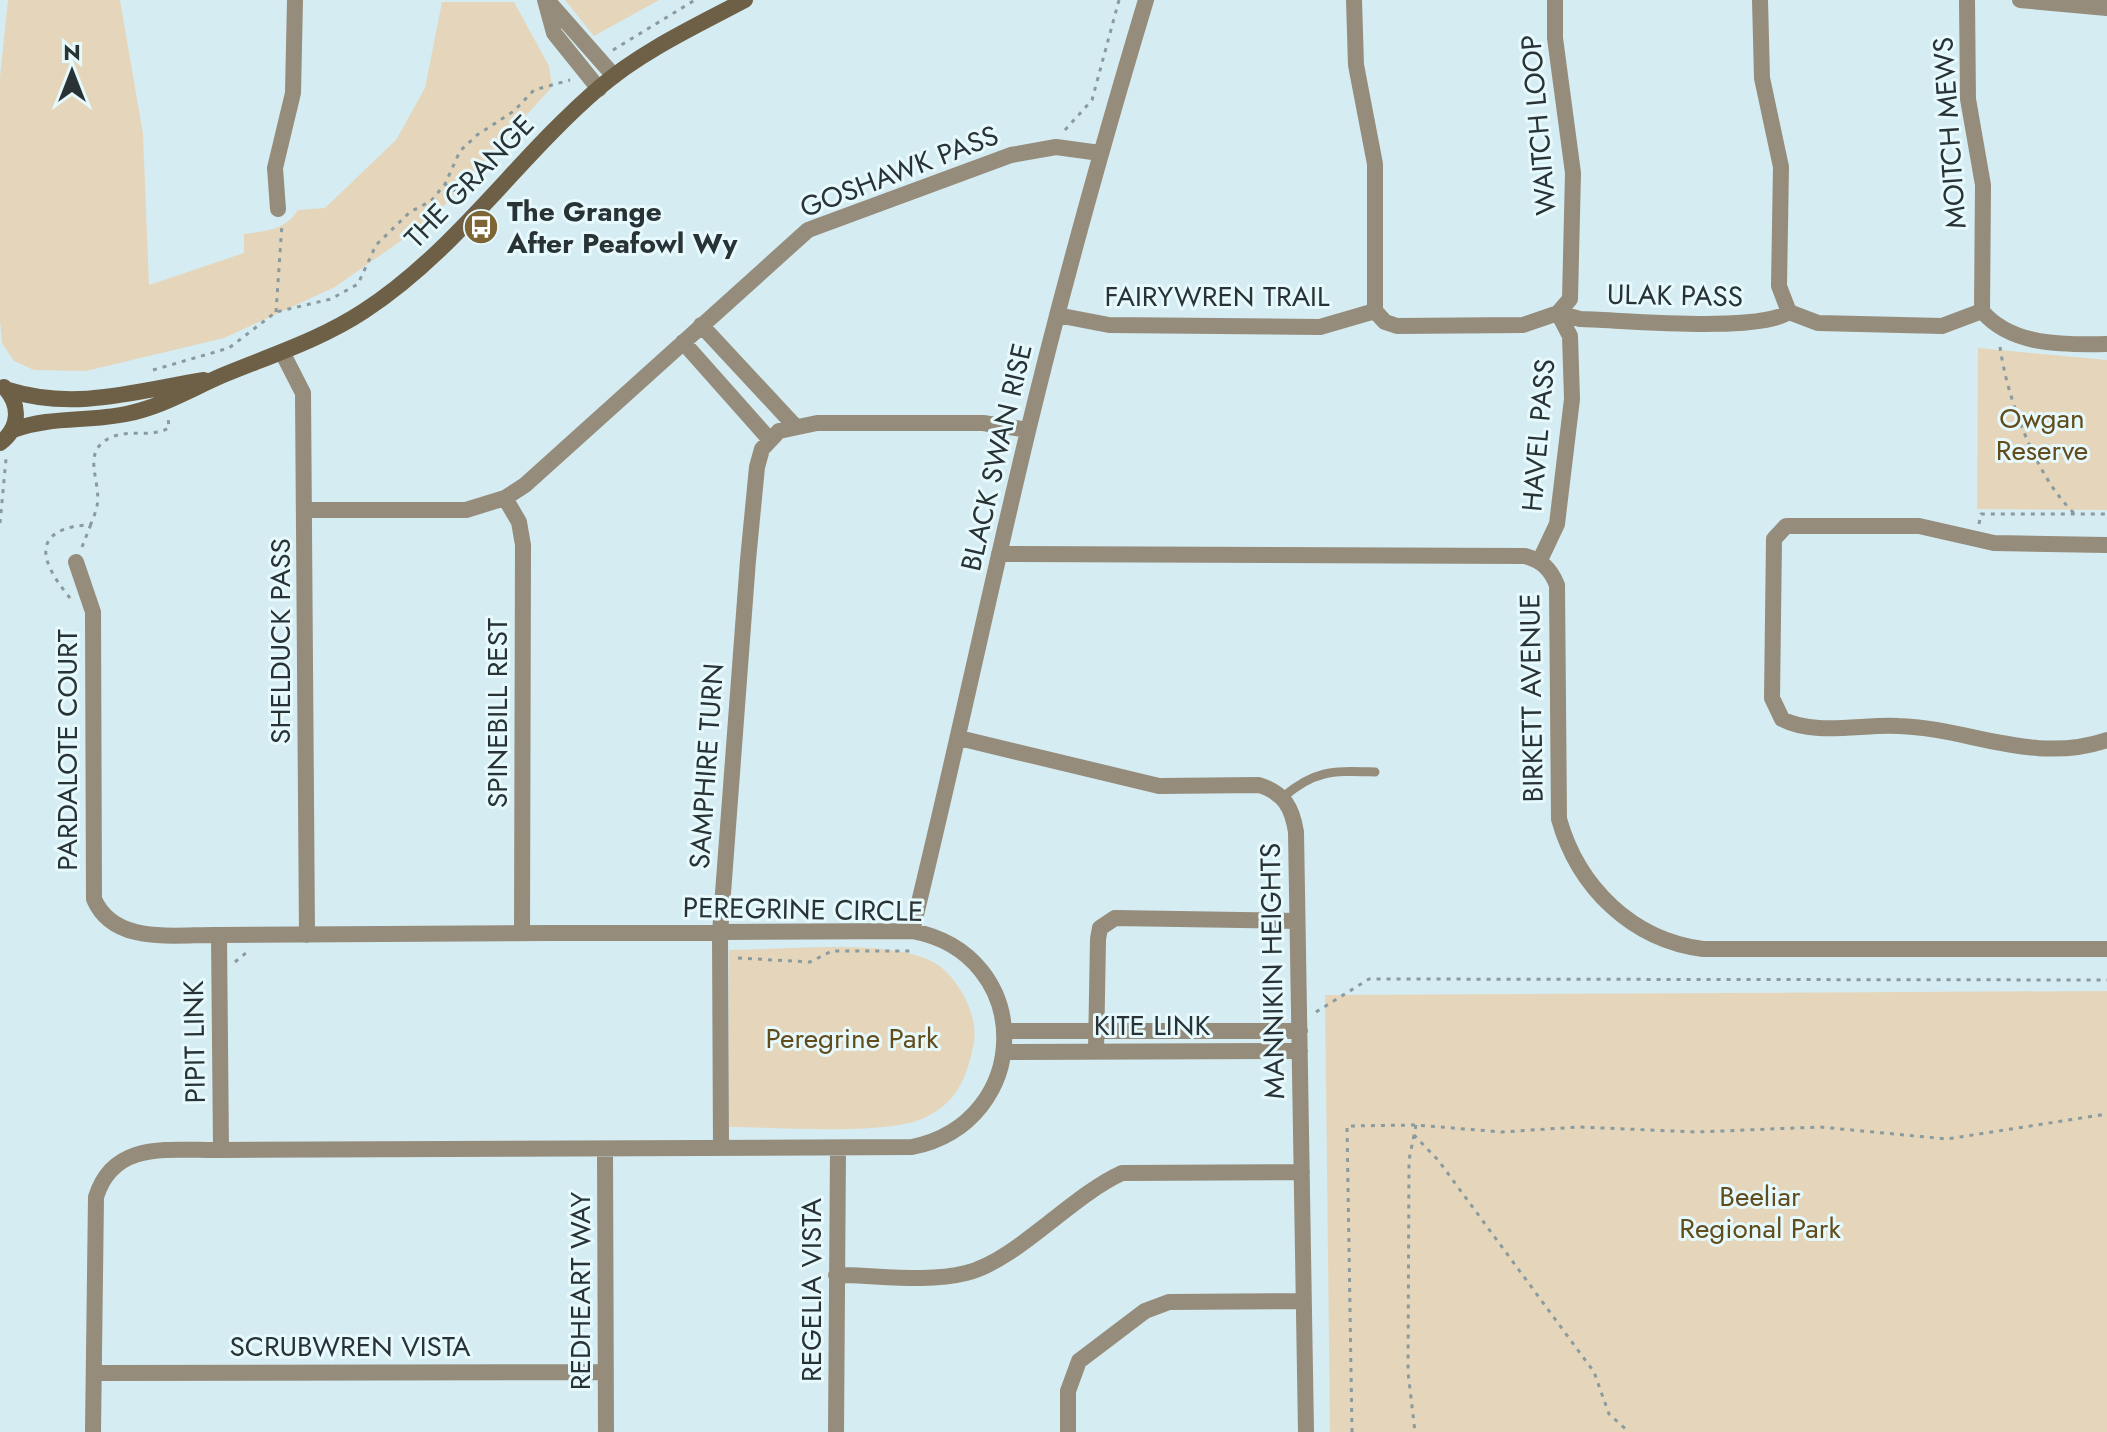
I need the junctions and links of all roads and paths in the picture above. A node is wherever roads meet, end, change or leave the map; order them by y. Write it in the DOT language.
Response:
graph roads {
  1 [pos="295,0"];
  2 [pos="546,0"];
  3 [pos="695,0"];
  4 [pos="745,0"];
  5 [pos="1146,0"];
  6 [pos="1354,0"];
  7 [pos="1555,0"];
  8 [pos="1760,0"];
  9 [pos="1967,0"];
  10 [pos="2020,0"];
  11 [pos="2107,8"];
  12 [pos="610,52"];
  13 [pos="614,76"];
  14 [pos="574,79"];
  15 [pos="599,89"];
  16 [pos="1100,153"];
  17 [pos="445,184"];
  18 [pos="468,200"];
  19 [pos="278,209"];
  20 [pos="1375,311"];
  21 [pos="1982,311"];
  22 [pos="276,312"];
  23 [pos="1789,312"];
  24 [pos="1558,313"];
  25 [pos="1057,315"];
  26 [pos="701,325"];
  27 [pos="2006,333"];
  28 [pos="683,342"];
  29 [pos="2107,344"];
  30 [pos="282,352"];
  31 [pos="143,373"];
  32 [pos="217,378"];
  33 [pos="2,383"];
  34 [pos="167,414"];
  35 [pos="794,425"];
  36 [pos="1028,430"];
  37 [pos="770,440"];
  38 [pos="3,449"];
  39 [pos="505,498"];
  40 [pos="305,510"];
  41 [pos="2075,514"];
  42 [pos="2107,514"];
  43 [pos="0,523"];
  44 [pos="91,524"];
  45 [pos="1976,540"];
  46 [pos="2107,545"];
  47 [pos="999,554"];
  48 [pos="1540,560"];
  49 [pos="76,562"];
  50 [pos="74,603"];
  51 [pos="959,738"];
  52 [pos="2107,740"];
  53 [pos="1375,772"];
  54 [pos="1283,797"];
  55 [pos="1296,921"];
  56 [pos="121,930"];
  57 [pos="912,931"];
  58 [pos="522,932"];
  59 [pos="720,933"];
  60 [pos="219,935"];
  61 [pos="307,935"];
  62 [pos="2107,949"];
  63 [pos="927,951"];
  64 [pos="247,952"];
  65 [pos="720,958"];
  66 [pos="219,961"];
  67 [pos="2107,980"];
  68 [pos="1300,1013"];
  69 [pos="1005,1031"];
  70 [pos="1300,1031"];
  71 [pos="1097,1032"];
  72 [pos="1096,1051"];
  73 [pos="1300,1051"];
  74 [pos="1004,1052"];
  75 [pos="2107,1114"];
  76 [pos="1416,1125"];
  77 [pos="1414,1135"];
  78 [pos="721,1148"];
  79 [pos="838,1148"];
  80 [pos="605,1149"];
  81 [pos="221,1150"];
  82 [pos="1302,1172"];
  83 [pos="836,1275"];
  84 [pos="1303,1301"];
  85 [pos="606,1372"];
  86 [pos="94,1373"];
  87 [pos="93,1432"];
  88 [pos="606,1432"];
  89 [pos="836,1432"];
  90 [pos="1068,1432"];
  91 [pos="1306,1432"];
  92 [pos="1352,1432"];
  93 [pos="1415,1432"];
  94 [pos="1629,1432"];
  1 -- 19 [label="street"];
  2 -- 13 [label="street"];
  2 -- 15 [label="street"];
  3 -- 12 [label="path"];
  4 -- 13 [label="street, THE GRANGE"];
  5 -- 16 [label="street, BLACK SWAN RISE"];
  6 -- 20 [label="street"];
  7 -- 24 [label="street, WAITCH LOOP"];
  8 -- 23 [label="street"];
  9 -- 21 [label="street, MOITCH MEWS"];
  10 -- 11 [label="street"];
  13 -- 15 [label="street, THE GRANGE"];
  14 -- 17 [label="path"];
  15 -- 30 [label="street, THE GRANGE"];
  16 -- 25 [label="street, BLACK SWAN RISE"];
  16 -- 26 [label="street, GOSHAWK PASS"];
  17 -- 18 [label="path"];
  17 -- 22 [label="path"];
  19 -- 22 [label="path"];
  20 -- 24 [label="street"];
  20 -- 25 [label="street, FAIRYWREN TRAIL"];
  21 -- 23 [label="street"];
  21 -- 27 [label="street"];
  22 -- 31 [label="path"];
  23 -- 24 [label="street, ULAK PASS"];
  24 -- 48 [label="street, HAVEL PASS"];
  25 -- 36 [label="street, BLACK SWAN RISE"];
  26 -- 28 [label="street, GOSHAWK PASS"];
  26 -- 35 [label="street"];
  27 -- 29 [label="street"];
  27 -- 41 [label="path"];
  28 -- 37 [label="street"];
  28 -- 39 [label="street, GOSHAWK PASS"];
  30 -- 32 [label="street, THE GRANGE"];
  30 -- 40 [label="street, SHELDUCK PASS"];
  32 -- 33 [label="street, THE GRANGE"];
  32 -- 38 [label="street, THE GRANGE"];
  33 -- 38 [label="street"];
  34 -- 44 [label="path"];
  35 -- 36 [label="street"];
  35 -- 37 [label="street"];
  36 -- 47 [label="street, BLACK SWAN RISE"];
  37 -- 59 [label="street, SAMPHIRE TURN"];
  38 -- 43 [label="path"];
  39 -- 40 [label="street, GOSHAWK PASS"];
  39 -- 58 [label="street, SPINEBILL REST"];
  40 -- 61 [label="street, SHELDUCK PASS"];
  41 -- 42 [label="path"];
  41 -- 45 [label="path"];
  44 -- 49 [label="path"];
  44 -- 50 [label="path"];
  45 -- 46 [label="street"];
  45 -- 52 [label="street"];
  47 -- 48 [label="street, BIRKETT AVENUE"];
  47 -- 51 [label="street, BLACK SWAN RISE"];
  48 -- 62 [label="street, BIRKETT AVENUE"];
  49 -- 56 [label="street, PARDALOTE COURT"];
  51 -- 54 [label="street"];
  51 -- 57 [label="street, BLACK SWAN RISE"];
  53 -- 54 [label="lane"];
  54 -- 55 [label="street, MANNIKIN HEIGHTS"];
  55 -- 68 [label="street, MANNIKIN HEIGHTS"];
  55 -- 71 [label="street"];
  56 -- 60 [label="street, PEREGRINE CIRCLE"];
  57 -- 59 [label="street, PEREGRINE CIRCLE"];
  57 -- 69 [label="street, PEREGRINE CIRCLE"];
  58 -- 59 [label="street, PEREGRINE CIRCLE"];
  58 -- 61 [label="street, PEREGRINE CIRCLE"];
  59 -- 65 [label="street, SAMPHIRE TURN"];
  60 -- 61 [label="street, PEREGRINE CIRCLE"];
  60 -- 66 [label="street, PIPIT LINK"];
  63 -- 65 [label="path"];
  64 -- 66 [label="path"];
  65 -- 78 [label="street, SAMPHIRE TURN"];
  66 -- 81 [label="street, PIPIT LINK"];
  67 -- 68 [label="path"];
  68 -- 70 [label="street, MANNIKIN HEIGHTS"];
  69 -- 71 [label="street, KITE LINK"];
  69 -- 74 [label="street, PEREGRINE CIRCLE"];
  70 -- 71 [label="street, KITE LINK"];
  70 -- 73 [label="street, MANNIKIN HEIGHTS"];
  71 -- 72 [label="street"];
  72 -- 73 [label="street, KITE LINK"];
  72 -- 74 [label="street, KITE LINK"];
  73 -- 82 [label="street, MANNIKIN HEIGHTS"];
  74 -- 79 [label="street, PEREGRINE CIRCLE"];
  75 -- 76 [label="path"];
  76 -- 77 [label="path"];
  76 -- 92 [label="path"];
  77 -- 93 [label="path"];
  77 -- 94 [label="path"];
  78 -- 79 [label="street, PEREGRINE CIRCLE"];
  78 -- 80 [label="street, PEREGRINE CIRCLE"];
  79 -- 83 [label="street, REGELIA VISTA"];
  80 -- 81 [label="street, PEREGRINE CIRCLE"];
  80 -- 85 [label="street, REDHEART WAY"];
  81 -- 86 [label="street, PEREGRINE CIRCLE"];
  82 -- 83 [label="street"];
  82 -- 84 [label="street, MANNIKIN HEIGHTS"];
  83 -- 89 [label="street, REGELIA VISTA"];
  84 -- 90 [label="street"];
  84 -- 91 [label="street, MANNIKIN HEIGHTS"];
  85 -- 86 [label="street, SCRUBWREN VISTA"];
  85 -- 88 [label="street, REDHEART WAY"];
  86 -- 87 [label="street, PEREGRINE CIRCLE"];
}
